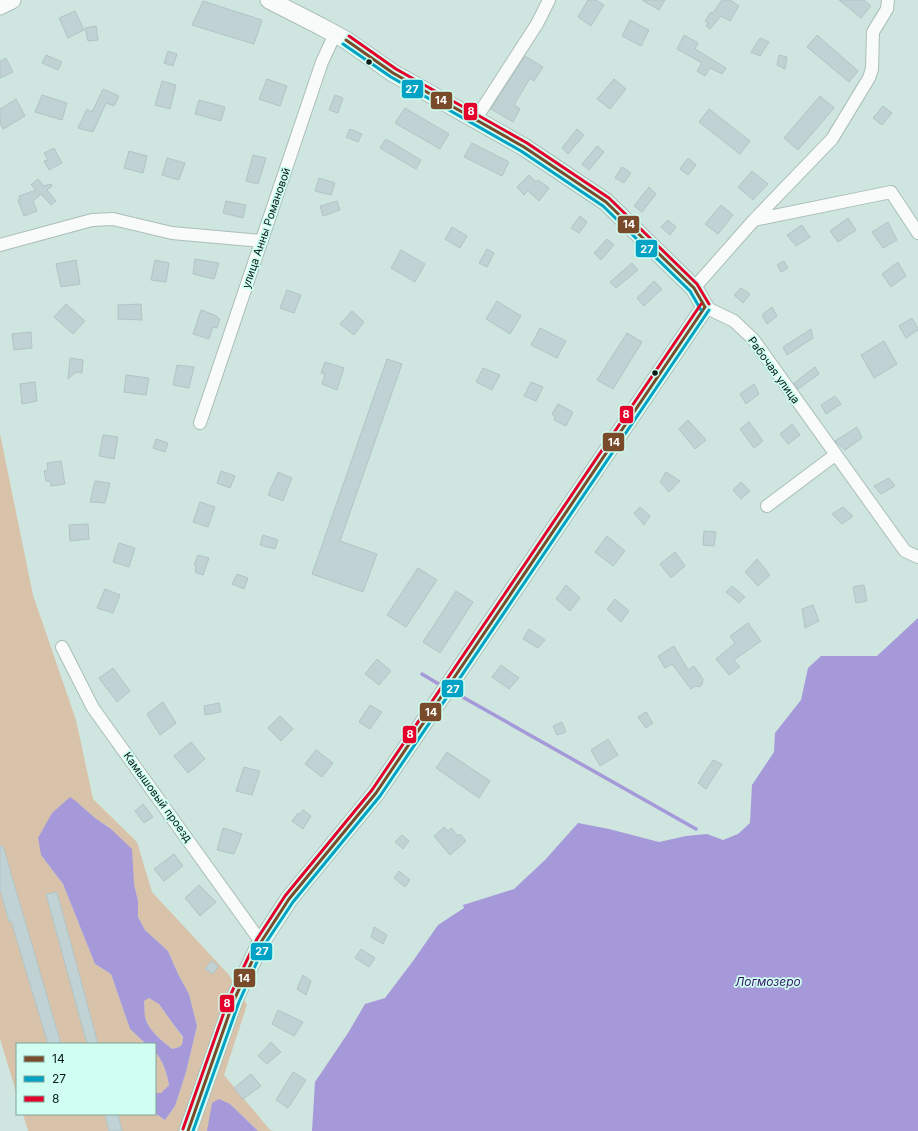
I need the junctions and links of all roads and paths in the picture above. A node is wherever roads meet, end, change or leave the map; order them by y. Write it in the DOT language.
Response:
graph roads {
  1 [pos="12,0"];
  2 [pos="549,0"];
  3 [pos="888,0"];
  4 [pos="277,2"];
  5 [pos="0,6"];
  6 [pos="335,34"];
  7 [pos="474,120"];
  8 [pos="754,220"];
  9 [pos="918,233"];
  10 [pos="262,241"];
  11 [pos="0,245"];
  12 [pos="694,288"];
  13 [pos="705,307"];
  14 [pos="200,423"];
  15 [pos="835,455"];
  16 [pos="768,506"];
  17 [pos="918,557"];
  18 [pos="62,647"];
  19 [pos="261,942"];
  20 [pos="188,1131"];
  1 -- 5 [label="street"];
  2 -- 7 [label="street"];
  3 -- 8 [label="street"];
  4 -- 6 [label="street"];
  6 -- 7 [label="street"];
  6 -- 10 [label="street, улица Анны Романовой"];
  7 -- 12 [label="street"];
  8 -- 9 [label="street"];
  8 -- 12 [label="street"];
  10 -- 11 [label="street"];
  10 -- 14 [label="street, улица Анны Романовой"];
  12 -- 13 [label="street"];
  13 -- 15 [label="street, Рабочая улица"];
  13 -- 19 [label="street"];
  15 -- 16 [label="street"];
  15 -- 17 [label="street, Рабочая улица"];
  18 -- 19 [label="street, Камышовый проезд"];
  19 -- 20 [label="street"];
}
